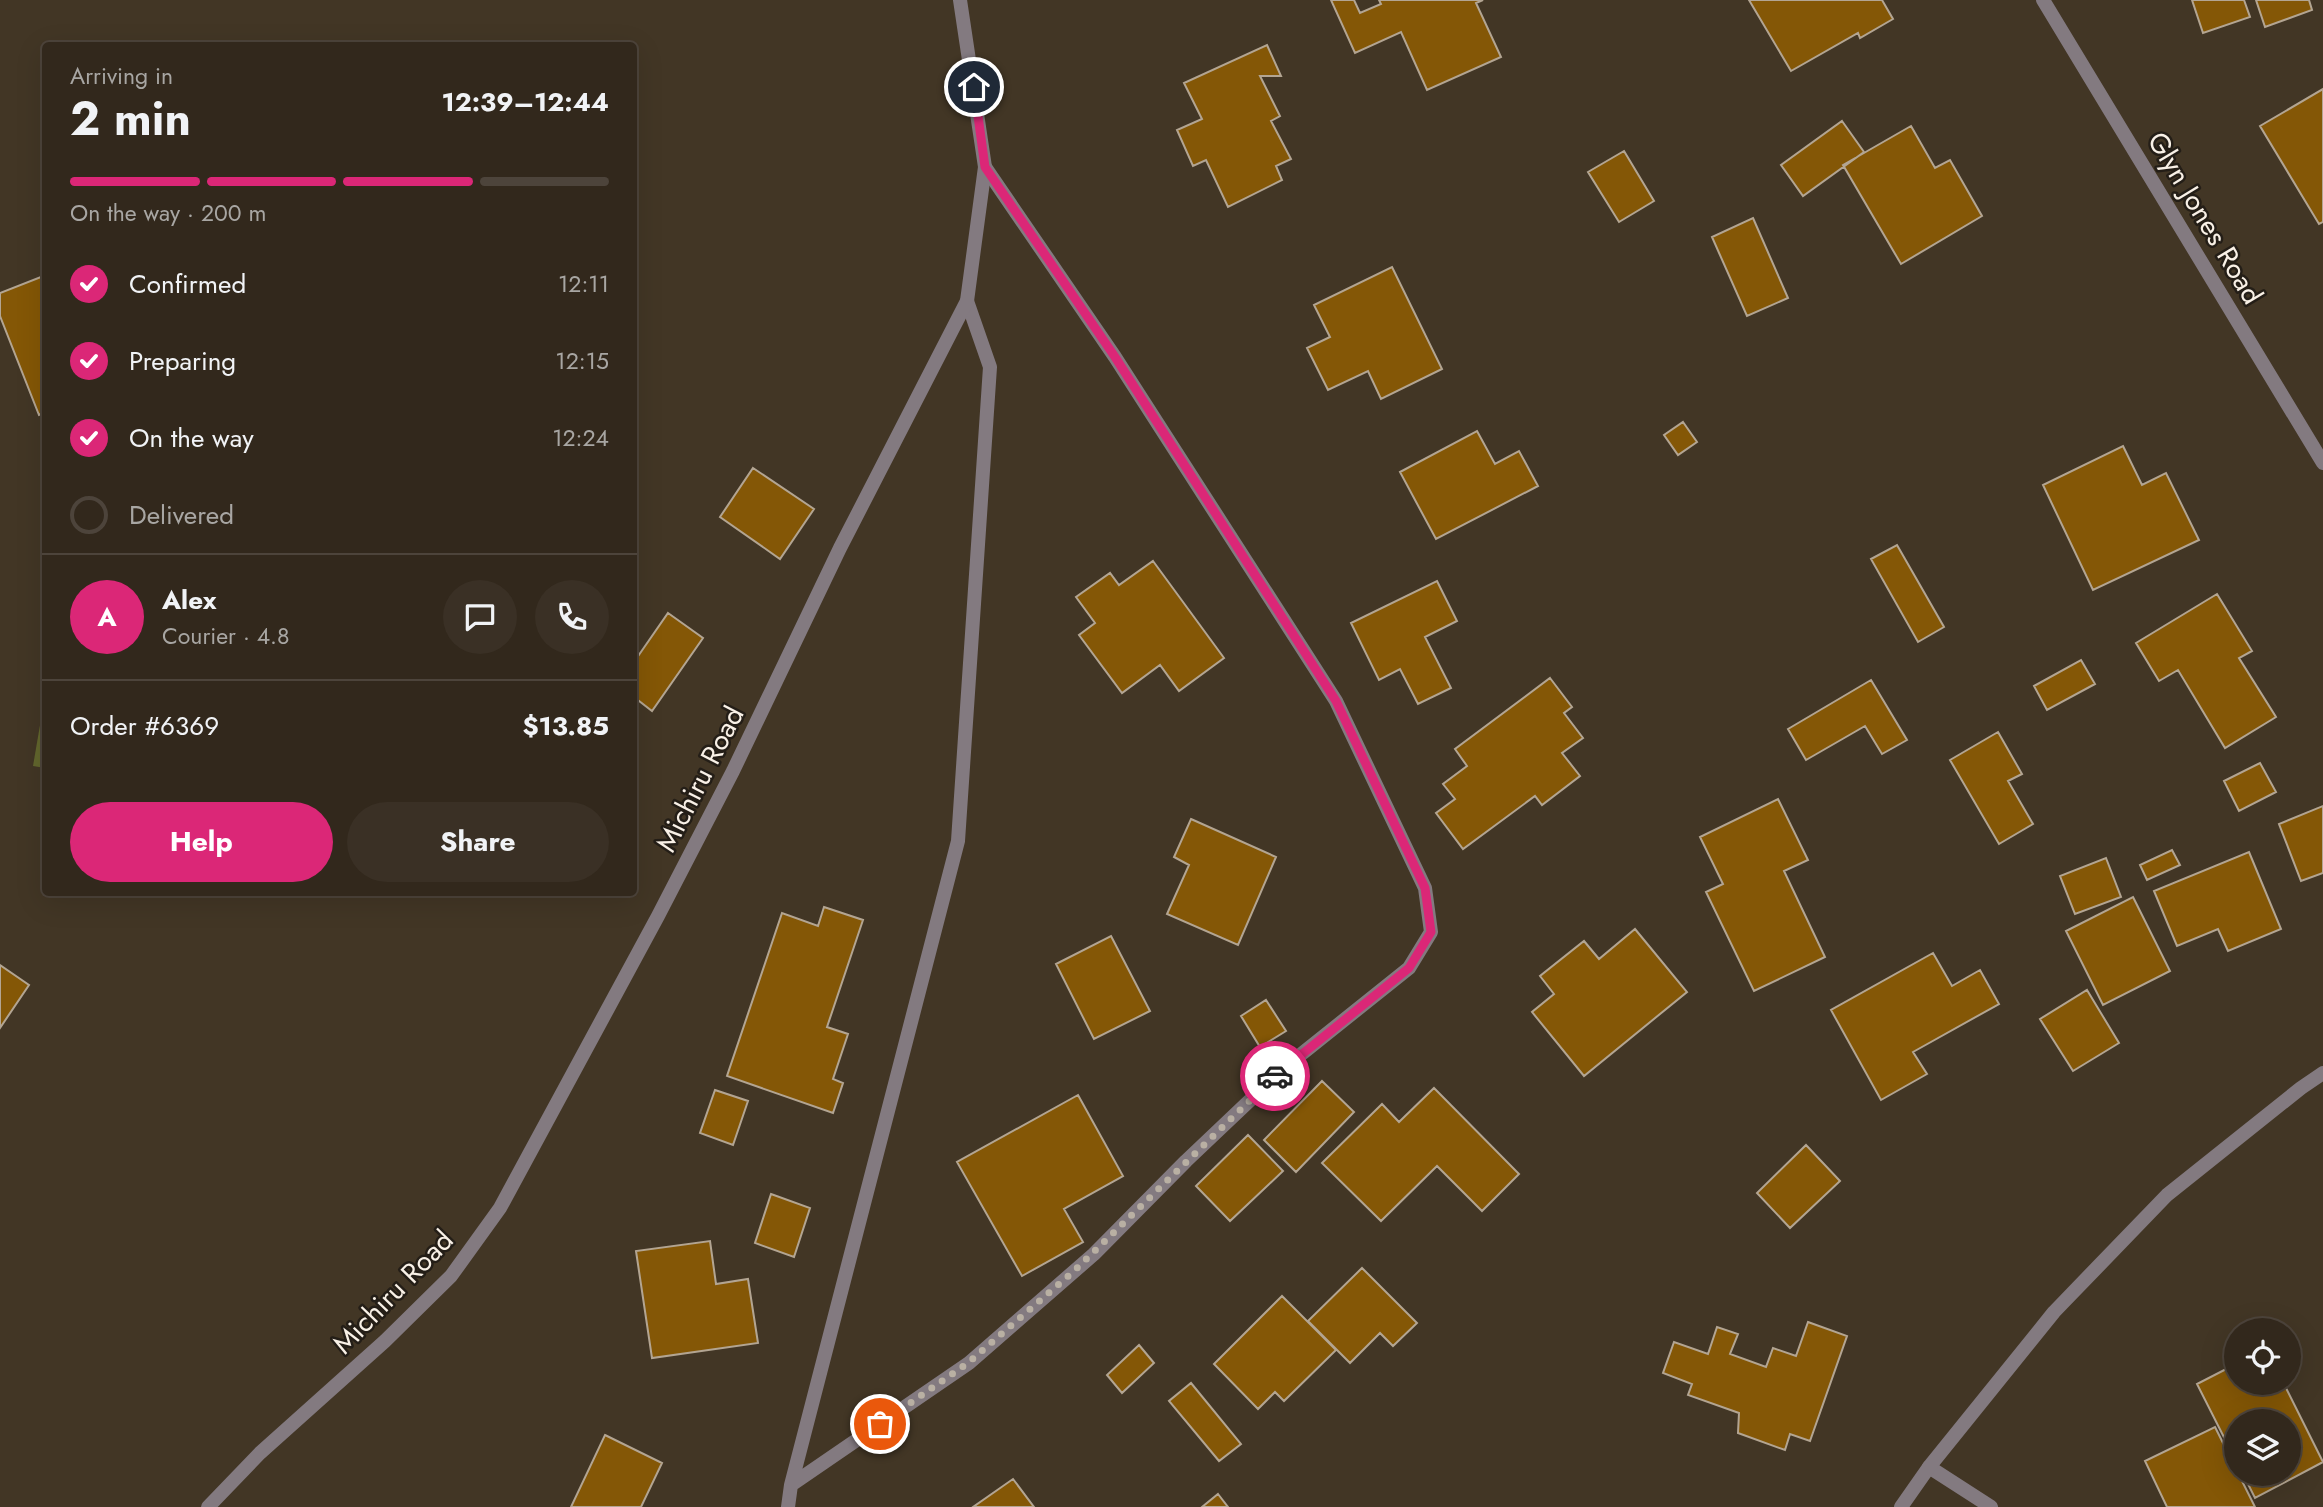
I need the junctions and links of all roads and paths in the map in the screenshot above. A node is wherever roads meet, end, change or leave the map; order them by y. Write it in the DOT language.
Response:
graph roads {
  1 [pos="960,0"];
  2 [pos="2043,0"];
  3 [pos="985,167"];
  4 [pos="967,301"];
  5 [pos="2323,463"];
  6 [pos="2323,1073"];
  7 [pos="1929,1467"];
  8 [pos="791,1485"];
  9 [pos="208,1507"];
  10 [pos="788,1507"];
  11 [pos="1901,1507"];
  12 [pos="1992,1507"];
  1 -- 3 [label="street, Michiru Road"];
  2 -- 5 [label="street, Glyn Jones Road"];
  3 -- 4 [label="street, Michiru Road"];
  3 -- 8 [label="street"];
  4 -- 8 [label="street"];
  4 -- 9 [label="street, Michiru Road"];
  6 -- 7 [label="street"];
  7 -- 11 [label="street"];
  7 -- 12 [label="street"];
  8 -- 10 [label="street"];
}
